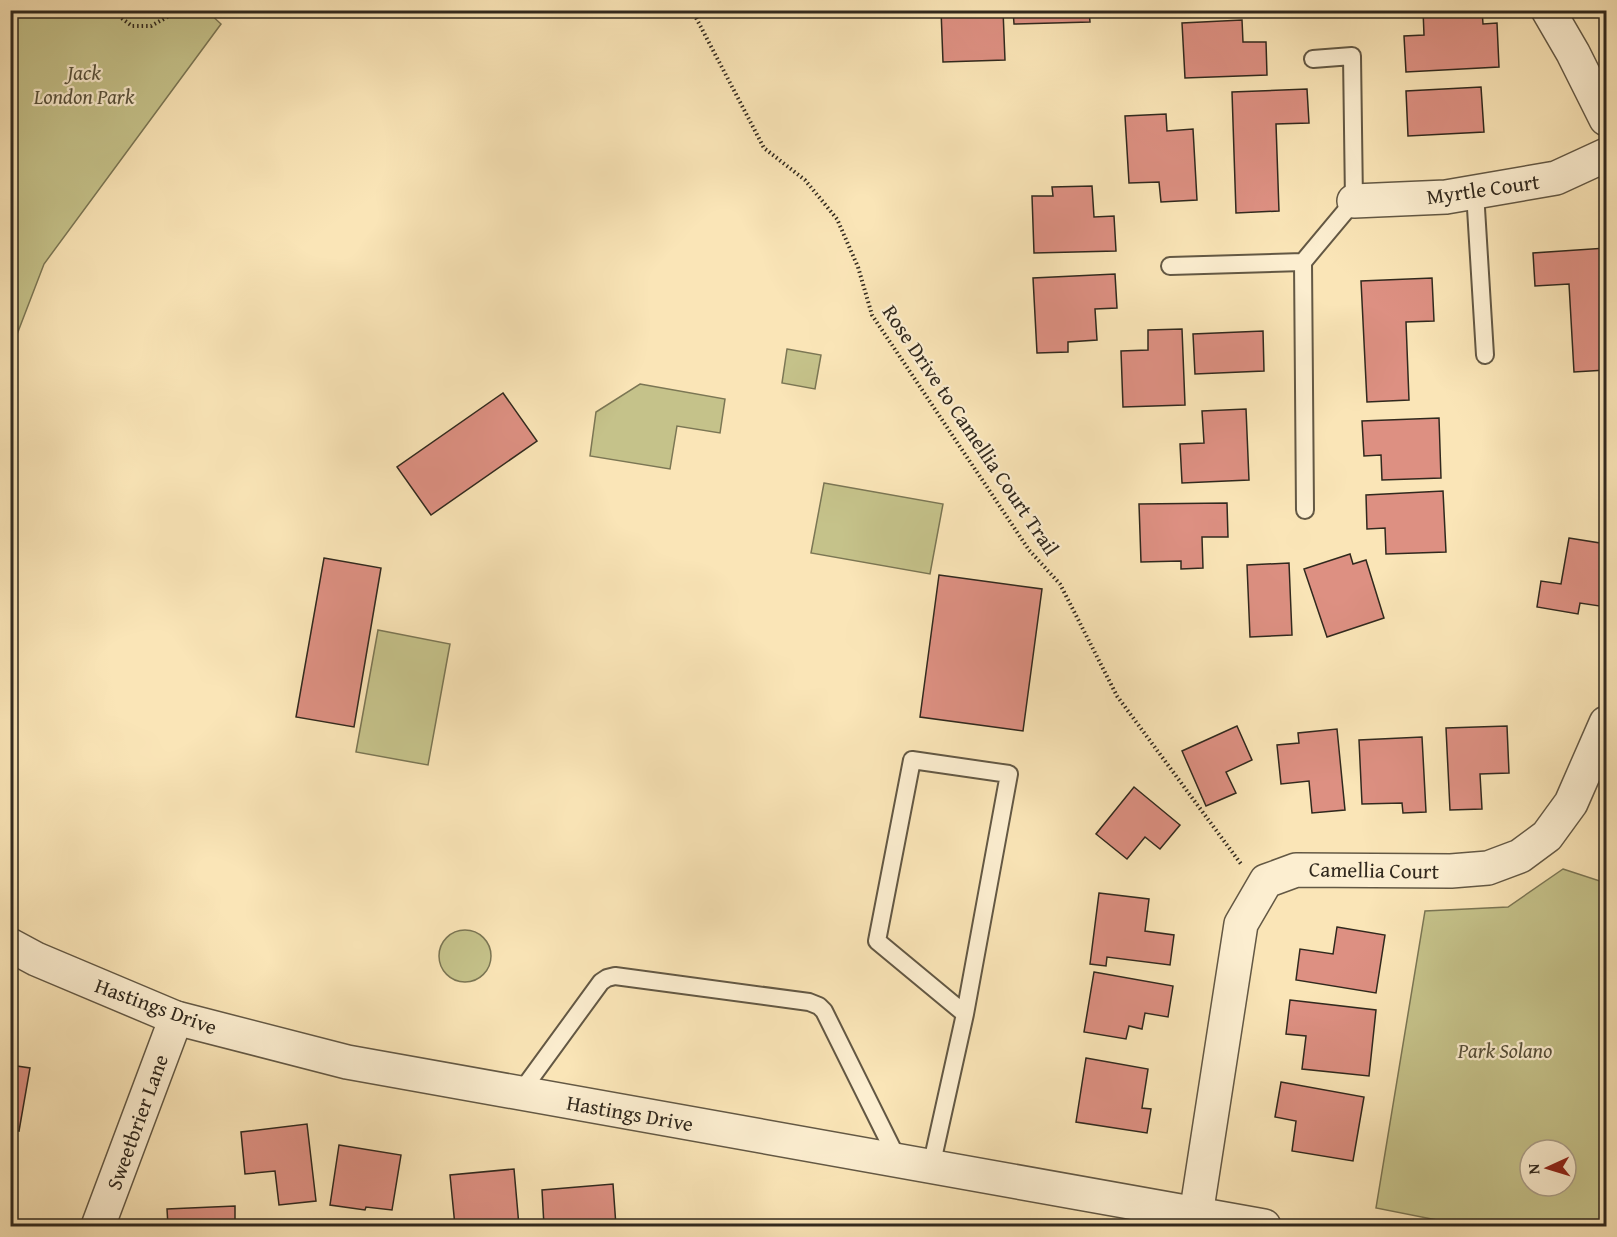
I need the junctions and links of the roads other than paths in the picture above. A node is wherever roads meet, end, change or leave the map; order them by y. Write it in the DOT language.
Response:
graph roads {
  1 [pos="1548,10"];
  2 [pos="1313,59"];
  3 [pos="1606,119"];
  4 [pos="1606,155"];
  5 [pos="1475,192"];
  6 [pos="1354,201"];
  7 [pos="1303,262"];
  8 [pos="1170,266"];
  9 [pos="1485,355"];
  10 [pos="1305,510"];
  11 [pos="1606,723"];
  12 [pos="10,945"];
  13 [pos="965,1014"];
  14 [pos="176,1018"];
  15 [pos="520,1093"];
  16 [pos="898,1160"];
  17 [pos="931,1167"];
  18 [pos="1196,1215"];
  19 [pos="99,1227"];
  20 [pos="1264,1227"];
  1 -- 3 [label="street"];
  2 -- 6 [label="lane"];
  4 -- 5 [label="street, Myrtle Court"];
  5 -- 6 [label="street, Myrtle Court"];
  5 -- 9 [label="lane"];
  6 -- 7 [label="lane"];
  7 -- 8 [label="lane"];
  7 -- 10 [label="lane"];
  11 -- 18 [label="street, Camellia Court"];
  12 -- 14 [label="street, Hastings Drive"];
  13 -- 13 [label="lane"];
  13 -- 17 [label="lane"];
  14 -- 15 [label="street, Hastings Drive"];
  14 -- 19 [label="street, Sweetbrier Lane"];
  15 -- 16 [label="street, Hastings Drive"];
  15 -- 16 [label="lane"];
  16 -- 17 [label="street, Hastings Drive"];
  17 -- 18 [label="street, Hastings Drive"];
  18 -- 20 [label="street, Hastings Drive"];
}
